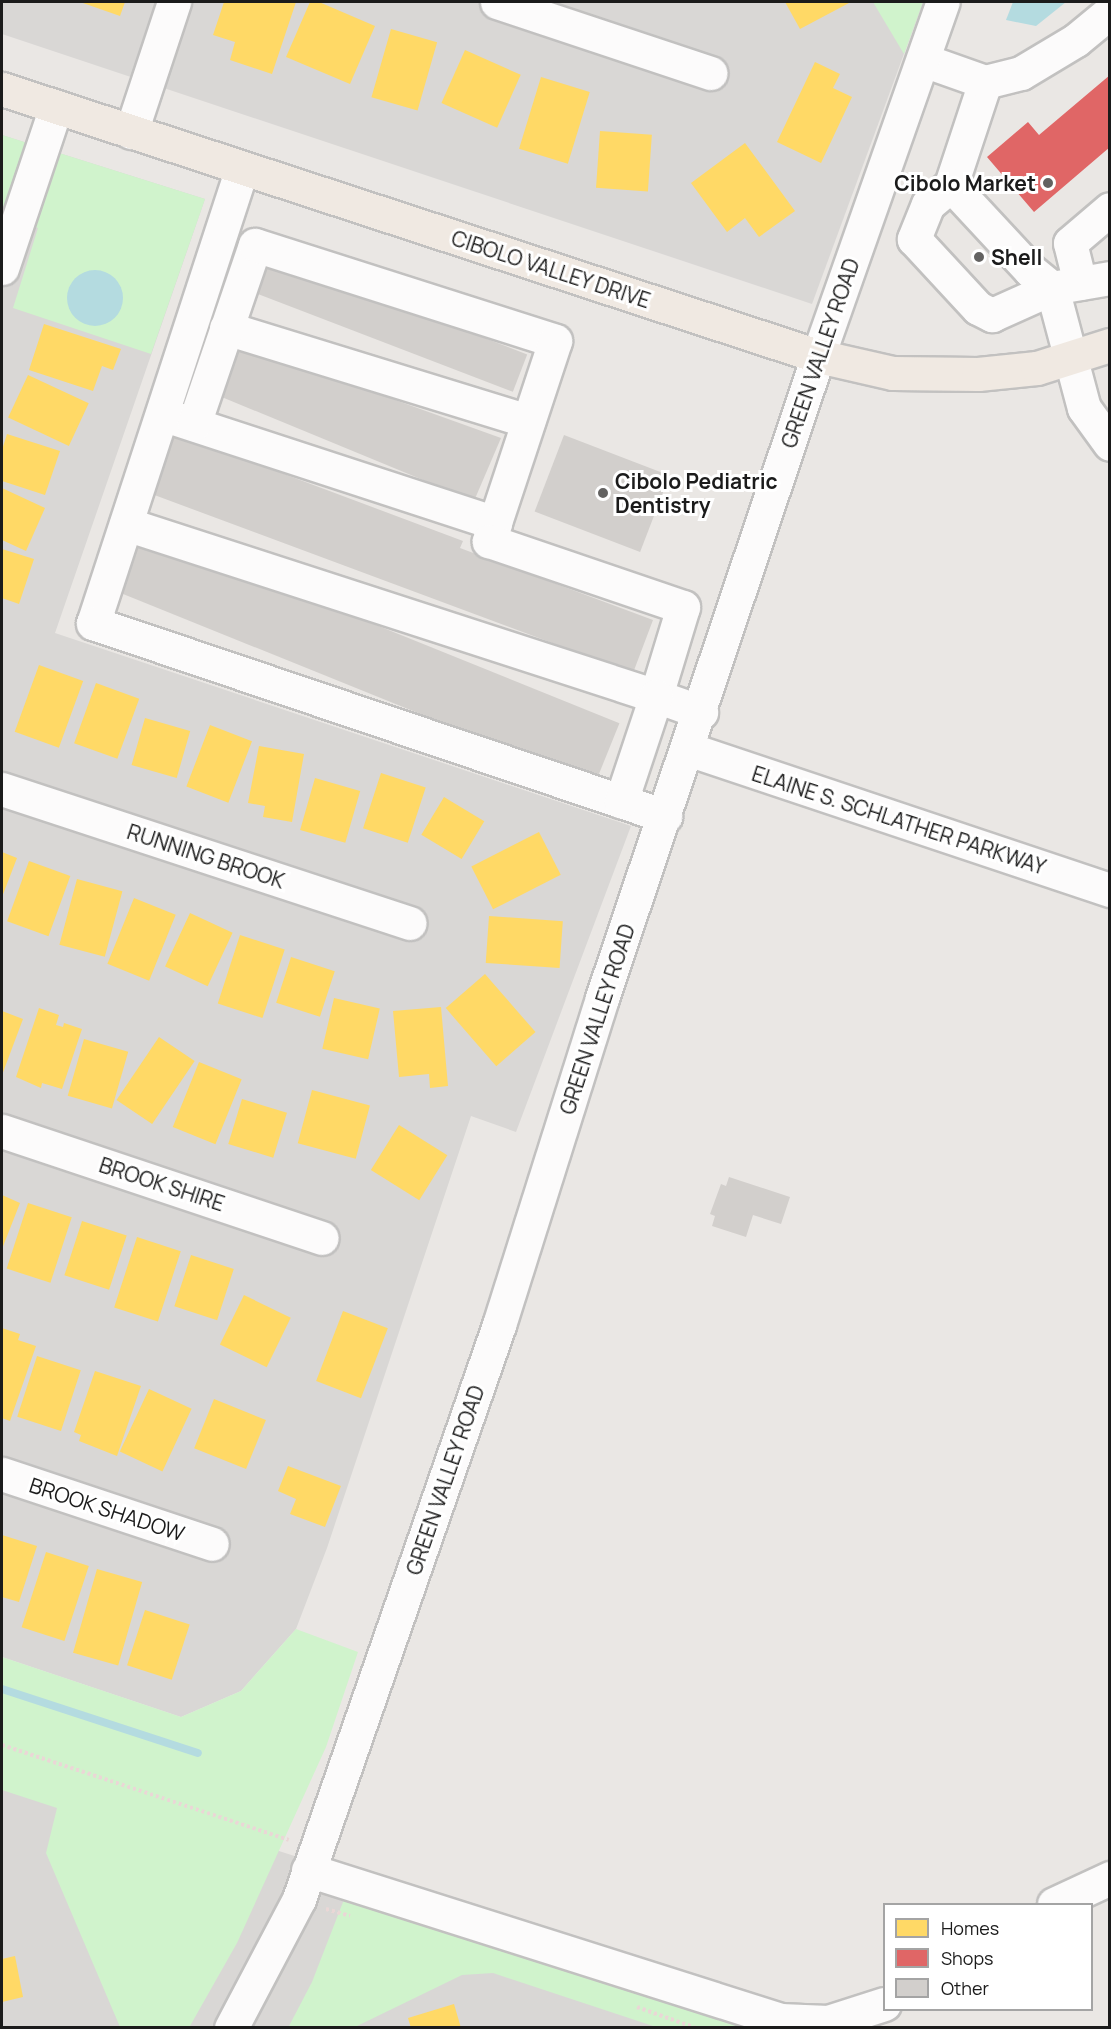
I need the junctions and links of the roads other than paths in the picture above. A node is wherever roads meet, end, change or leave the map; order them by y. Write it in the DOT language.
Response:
graph roads {
  1 [pos="174,2"];
  2 [pos="497,2"];
  3 [pos="943,2"];
  4 [pos="1110,12"];
  5 [pos="923,60"];
  6 [pos="710,73"];
  7 [pos="985,82"];
  8 [pos="2,88"];
  9 [pos="56,107"];
  10 [pos="131,132"];
  11 [pos="242,168"];
  12 [pos="951,185"];
  13 [pos="1110,209"];
  14 [pos="7,232"];
  15 [pos="2,268"];
  16 [pos="1081,283"];
  17 [pos="226,328"];
  18 [pos="1110,345"];
  19 [pos="818,356"];
  20 [pos="1072,358"];
  21 [pos="162,414"];
  22 [pos="528,421"];
  23 [pos="194,424"];
  24 [pos="1110,444"];
  25 [pos="495,523"];
  26 [pos="126,524"];
  27 [pos="656,696"];
  28 [pos="701,712"];
  29 [pos="688,750"];
  30 [pos="2,789"];
  31 [pos="621,801"];
  32 [pos="665,816"];
  33 [pos="1110,890"];
  34 [pos="410,923"];
  35 [pos="2,1131"];
  36 [pos="322,1238"];
  37 [pos="2,1474"];
  38 [pos="212,1544"];
  39 [pos="312,1860"];
  40 [pos="1110,1878"];
  41 [pos="1058,1903"];
  42 [pos="883,2005"];
  43 [pos="231,2028"];
  1 -- 10 [label="street"];
  2 -- 6 [label="street"];
  3 -- 5 [label="street, GREEN VALLEY ROAD"];
  4 -- 7 [label="street"];
  5 -- 7 [label="street"];
  5 -- 19 [label="street, GREEN VALLEY ROAD"];
  7 -- 12 [label="street"];
  8 -- 9 [label="main road, CIBOLO VALLEY DRIVE"];
  9 -- 10 [label="main road, CIBOLO VALLEY DRIVE"];
  9 -- 14 [label="street"];
  10 -- 11 [label="main road, CIBOLO VALLEY DRIVE"];
  11 -- 19 [label="main road, CIBOLO VALLEY DRIVE"];
  11 -- 21 [label="street"];
  12 -- 16 [label="street"];
  12 -- 16 [label="street"];
  13 -- 16 [label="street"];
  14 -- 15 [label="street"];
  16 -- 20 [label="street"];
  17 -- 22 [label="street"];
  17 -- 22 [label="street"];
  17 -- 23 [label="street"];
  18 -- 20 [label="main road, CIBOLO VALLEY DRIVE"];
  19 -- 20 [label="main road, CIBOLO VALLEY DRIVE"];
  19 -- 28 [label="street, GREEN VALLEY ROAD"];
  20 -- 24 [label="street"];
  21 -- 23 [label="street"];
  21 -- 26 [label="street"];
  22 -- 25 [label="street"];
  23 -- 25 [label="street"];
  25 -- 27 [label="street"];
  26 -- 27 [label="street"];
  26 -- 31 [label="street"];
  27 -- 28 [label="street"];
  27 -- 31 [label="street"];
  28 -- 29 [label="street, GREEN VALLEY ROAD"];
  29 -- 32 [label="street, GREEN VALLEY ROAD"];
  29 -- 33 [label="street, ELAINE S. SCHLATHER PARKWAY"];
  30 -- 34 [label="street, RUNNING BROOK"];
  31 -- 32 [label="street"];
  32 -- 39 [label="street, GREEN VALLEY ROAD"];
  35 -- 36 [label="street, BROOK SHIRE"];
  37 -- 38 [label="street, BROOK SHADOW"];
  39 -- 42 [label="street"];
  39 -- 43 [label="street, GREEN VALLEY ROAD"];
  40 -- 41 [label="street"];
}
